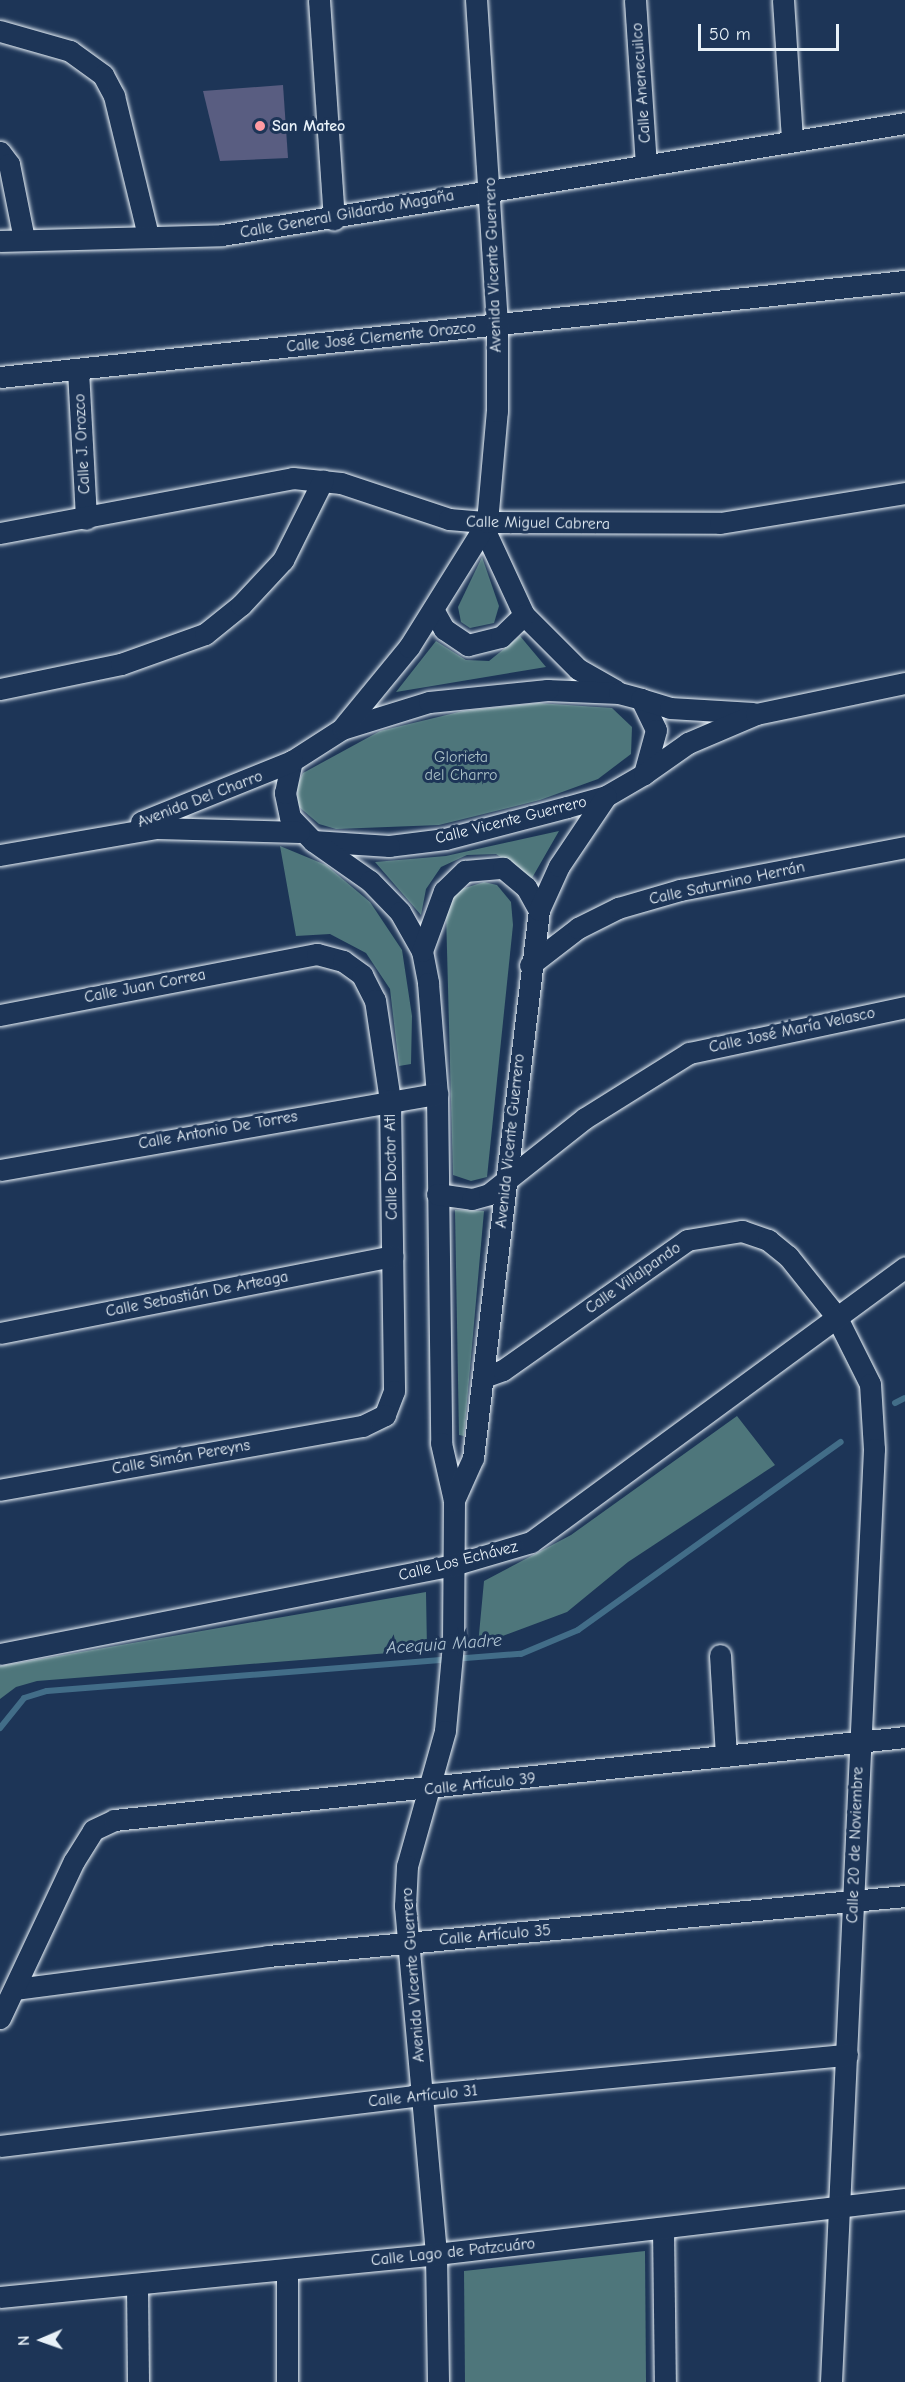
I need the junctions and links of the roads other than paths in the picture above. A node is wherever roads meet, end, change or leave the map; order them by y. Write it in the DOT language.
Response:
graph roads {
  1 [pos="319,0"];
  2 [pos="477,0"];
  3 [pos="635,0"];
  4 [pos="783,0"];
  5 [pos="0,32"];
  6 [pos="905,123"];
  7 [pos="792,138"];
  8 [pos="0,152"];
  9 [pos="646,166"];
  10 [pos="490,189"];
  11 [pos="334,219"];
  12 [pos="148,236"];
  13 [pos="24,239"];
  14 [pos="0,241"];
  15 [pos="905,281"];
  16 [pos="497,324"];
  17 [pos="78,370"];
  18 [pos="0,377"];
  19 [pos="323,480"];
  20 [pos="905,493"];
  21 [pos="86,519"];
  22 [pos="486,527"];
  23 [pos="0,533"];
  24 [pos="434,611"];
  25 [pos="524,615"];
  26 [pos="905,683"];
  27 [pos="0,689"];
  28 [pos="620,693"];
  29 [pos="641,699"];
  30 [pos="756,714"];
  31 [pos="342,729"];
  32 [pos="292,761"];
  33 [pos="644,774"];
  34 [pos="606,796"];
  35 [pos="106,834"];
  36 [pos="306,836"];
  37 [pos="905,847"];
  38 [pos="0,855"];
  39 [pos="539,910"];
  40 [pos="422,951"];
  41 [pos="290,958"];
  42 [pos="530,965"];
  43 [pos="905,1007"];
  44 [pos="0,1015"];
  45 [pos="437,1094"];
  46 [pos="390,1100"];
  47 [pos="0,1170"];
  48 [pos="505,1182"];
  49 [pos="437,1194"];
  50 [pos="393,1256"];
  51 [pos="905,1267"];
  52 [pos="836,1316"];
  53 [pos="0,1333"];
  54 [pos="484,1377"];
  55 [pos="362,1426"];
  56 [pos="0,1490"];
  57 [pos="454,1500"];
  58 [pos="453,1564"];
  59 [pos="0,1654"];
  60 [pos="720,1655"];
  61 [pos="905,1737"];
  62 [pos="858,1742"];
  63 [pos="726,1756"];
  64 [pos="428,1790"];
  65 [pos="905,1896"];
  66 [pos="854,1901"];
  67 [pos="407,1944"];
  68 [pos="15,1989"];
  69 [pos="0,2018"];
  70 [pos="847,2055"];
  71 [pos="421,2095"];
  72 [pos="0,2146"];
  73 [pos="905,2199"];
  74 [pos="844,2204"];
  75 [pos="663,2228"];
  76 [pos="436,2254"];
  77 [pos="287,2270"];
  78 [pos="137,2286"];
  79 [pos="0,2297"];
  80 [pos="138,2382"];
  81 [pos="287,2382"];
  82 [pos="438,2382"];
  83 [pos="665,2382"];
  84 [pos="831,2382"];
  1 -- 11 [label="street"];
  2 -- 10 [label="street, Avenida Vicente Guerrero"];
  3 -- 9 [label="street, Calle Anenecuilco"];
  4 -- 7 [label="street"];
  5 -- 12 [label="street"];
  6 -- 7 [label="street, Calle General Gildardo Magaña"];
  7 -- 9 [label="street, Calle General Gildardo Magaña"];
  8 -- 13 [label="street"];
  9 -- 10 [label="street, Calle General Gildardo Magaña"];
  10 -- 11 [label="street, Calle General Gildardo Magaña"];
  10 -- 16 [label="street, Avenida Vicente Guerrero"];
  11 -- 12 [label="street, Calle General Gildardo Magaña"];
  12 -- 13 [label="street, Calle General Gildardo Magaña"];
  13 -- 14 [label="street, Calle General Gildardo Magaña"];
  15 -- 16 [label="street, Calle José Clemente Orozco"];
  16 -- 17 [label="street, Calle José Clemente Orozco"];
  16 -- 22 [label="street, Avenida Vicente Guerrero"];
  17 -- 18 [label="street, Calle José Clemente Orozco"];
  17 -- 21 [label="street, Calle J. Orozco"];
  19 -- 21 [label="street, Calle Miguel Cabrera"];
  19 -- 22 [label="street, Calle Miguel Cabrera"];
  19 -- 27 [label="street"];
  20 -- 22 [label="street, Calle Miguel Cabrera"];
  21 -- 23 [label="street, Calle Miguel Cabrera"];
  22 -- 24 [label="street"];
  22 -- 25 [label="street"];
  24 -- 25 [label="street"];
  24 -- 31 [label="street"];
  25 -- 28 [label="street"];
  26 -- 30 [label="street"];
  28 -- 29 [label="street"];
  28 -- 31 [label="street"];
  29 -- 30 [label="street"];
  29 -- 33 [label="street"];
  30 -- 33 [label="street"];
  31 -- 32 [label="street"];
  32 -- 35 [label="street, Avenida Del Charro"];
  32 -- 36 [label="street"];
  33 -- 34 [label="street, Calle Vicente Guerrero"];
  34 -- 36 [label="street, Calle Vicente Guerrero"];
  34 -- 39 [label="street, Avenida Vicente Guerrero"];
  35 -- 36 [label="street, Avenida Del Charro"];
  35 -- 38 [label="street, Avenida Del Charro"];
  36 -- 40 [label="street, Avenida Vicente Guerrero"];
  37 -- 42 [label="street, Calle Saturnino Herrán"];
  39 -- 40 [label="street"];
  39 -- 42 [label="street, Avenida Vicente Guerrero"];
  40 -- 45 [label="street, Avenida Vicente Guerrero"];
  41 -- 44 [label="street, Calle Juan Correa"];
  41 -- 46 [label="street, Calle Doctor Atl"];
  42 -- 48 [label="street, Avenida Vicente Guerrero"];
  43 -- 48 [label="street, Calle José María Velasco"];
  45 -- 46 [label="street, Calle Antonio De Torres"];
  45 -- 49 [label="street, Avenida Vicente Guerrero"];
  46 -- 47 [label="street, Calle Antonio De Torres"];
  46 -- 50 [label="street, Calle Doctor Atl"];
  48 -- 49 [label="street, Calle José María Velasco"];
  48 -- 54 [label="street, Avenida Vicente Guerrero"];
  49 -- 57 [label="street, Avenida Vicente Guerrero"];
  50 -- 53 [label="street, Calle Sebastián De Arteaga"];
  50 -- 55 [label="street, Calle Doctor Atl"];
  51 -- 52 [label="street, Calle Los Echávez"];
  52 -- 54 [label="street, Calle Villalpando"];
  52 -- 58 [label="street, Calle Los Echávez"];
  52 -- 62 [label="street, Calle 20 de Noviembre"];
  54 -- 57 [label="street, Avenida Vicente Guerrero"];
  55 -- 56 [label="street, Calle Simón Pereyns"];
  57 -- 58 [label="street, Avenida Vicente Guerrero"];
  58 -- 59 [label="street, Calle Los Echávez"];
  58 -- 64 [label="street, Avenida Vicente Guerrero"];
  60 -- 63 [label="street"];
  61 -- 62 [label="street, Calle Artículo 39"];
  62 -- 63 [label="street, Calle Artículo 39"];
  62 -- 66 [label="street, Calle 20 de Noviembre"];
  63 -- 64 [label="street, Calle Artículo 39"];
  64 -- 67 [label="street, Avenida Vicente Guerrero"];
  64 -- 68 [label="street, Calle Artículo 39"];
  65 -- 66 [label="street, Calle Artículo 35"];
  66 -- 67 [label="street, Calle Artículo 35"];
  66 -- 70 [label="street, Calle 20 de Noviembre"];
  67 -- 68 [label="street, Calle Artículo 35"];
  67 -- 71 [label="street, Avenida Vicente Guerrero"];
  68 -- 69 [label="street, Calle Artículo 39"];
  70 -- 71 [label="street, Calle Artículo 31"];
  70 -- 74 [label="street, Calle 20 de Noviembre"];
  71 -- 72 [label="street, Calle Artículo 31"];
  71 -- 76 [label="street, Avenida Vicente Guerrero"];
  73 -- 74 [label="street, Calle Lago de Patzcuáro"];
  74 -- 75 [label="street, Calle Lago de Patzcuáro"];
  74 -- 84 [label="street, Calle 20 de Noviembre"];
  75 -- 76 [label="street, Calle Lago de Patzcuáro"];
  75 -- 83 [label="street"];
  76 -- 77 [label="street, Calle Lago de Patzcuáro"];
  76 -- 82 [label="street, Avenida Vicente Guerrero"];
  77 -- 78 [label="street, Calle Lago de Patzcuáro"];
  77 -- 81 [label="street"];
  78 -- 79 [label="street, Calle Lago de Patzcuáro"];
  78 -- 80 [label="street"];
}
